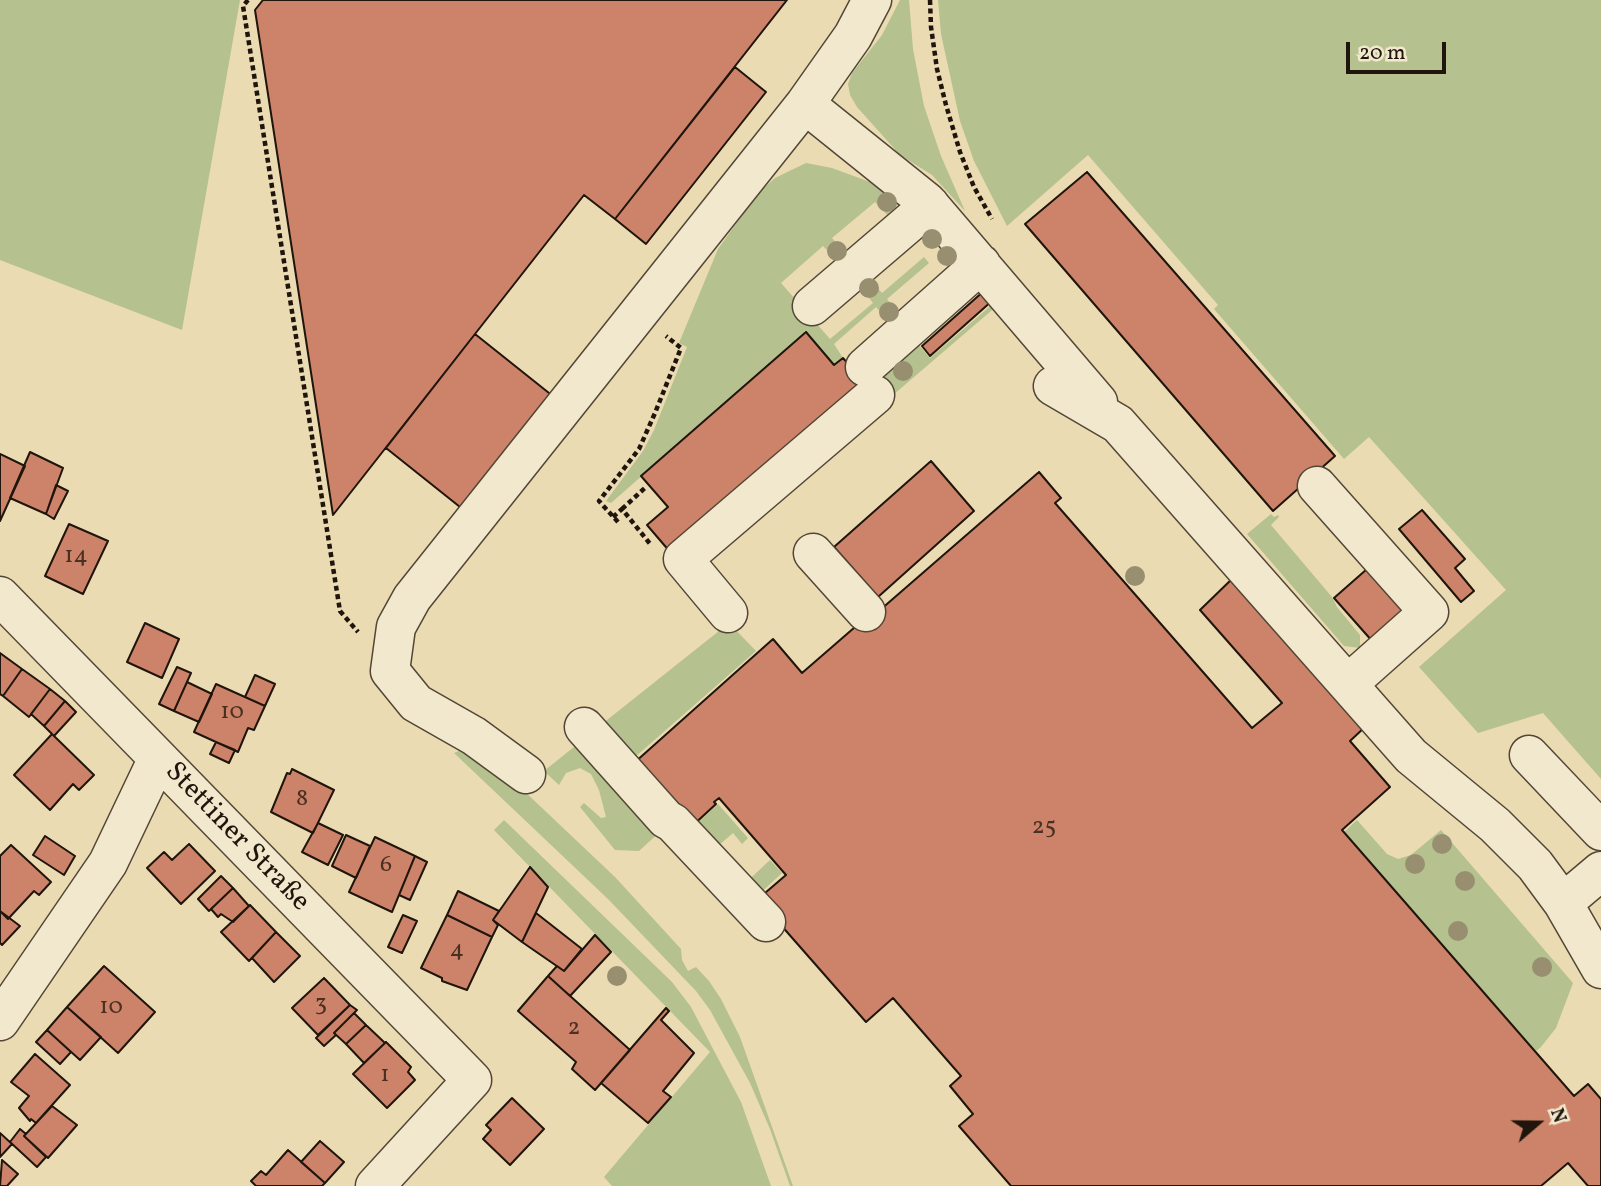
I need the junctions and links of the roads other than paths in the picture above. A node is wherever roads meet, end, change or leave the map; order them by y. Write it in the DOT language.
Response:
graph roads {
  1 [pos="872,0"];
  2 [pos="805,104"];
  3 [pos="930,205"];
  4 [pos="982,264"];
  5 [pos="812,306"];
  6 [pos="1053,386"];
  7 [pos="1118,424"];
  8 [pos="1317,486"];
  9 [pos="813,553"];
  10 [pos="0,596"];
  11 [pos="866,612"];
  12 [pos="728,614"];
  13 [pos="1349,683"];
  14 [pos="584,727"];
  15 [pos="1529,755"];
  16 [pos="158,758"];
  17 [pos="526,774"];
  18 [pos="1601,831"];
  19 [pos="1601,871"];
  20 [pos="1563,903"];
  21 [pos="766,922"];
  22 [pos="1601,969"];
  23 [pos="0,1021"];
  24 [pos="375,1186"];
  1 -- 2 [label="street"];
  2 -- 3 [label="street"];
  2 -- 17 [label="street"];
  3 -- 4 [label="street"];
  3 -- 5 [label="street"];
  4 -- 7 [label="street"];
  4 -- 12 [label="street"];
  6 -- 7 [label="street"];
  7 -- 13 [label="street"];
  8 -- 13 [label="street"];
  9 -- 11 [label="street"];
  10 -- 16 [label="street, Stettiner Straße"];
  13 -- 20 [label="street"];
  14 -- 21 [label="street"];
  15 -- 18 [label="street"];
  16 -- 23 [label="street"];
  16 -- 24 [label="street, Stettiner Straße"];
  19 -- 20 [label="street"];
  20 -- 22 [label="street"];
}
